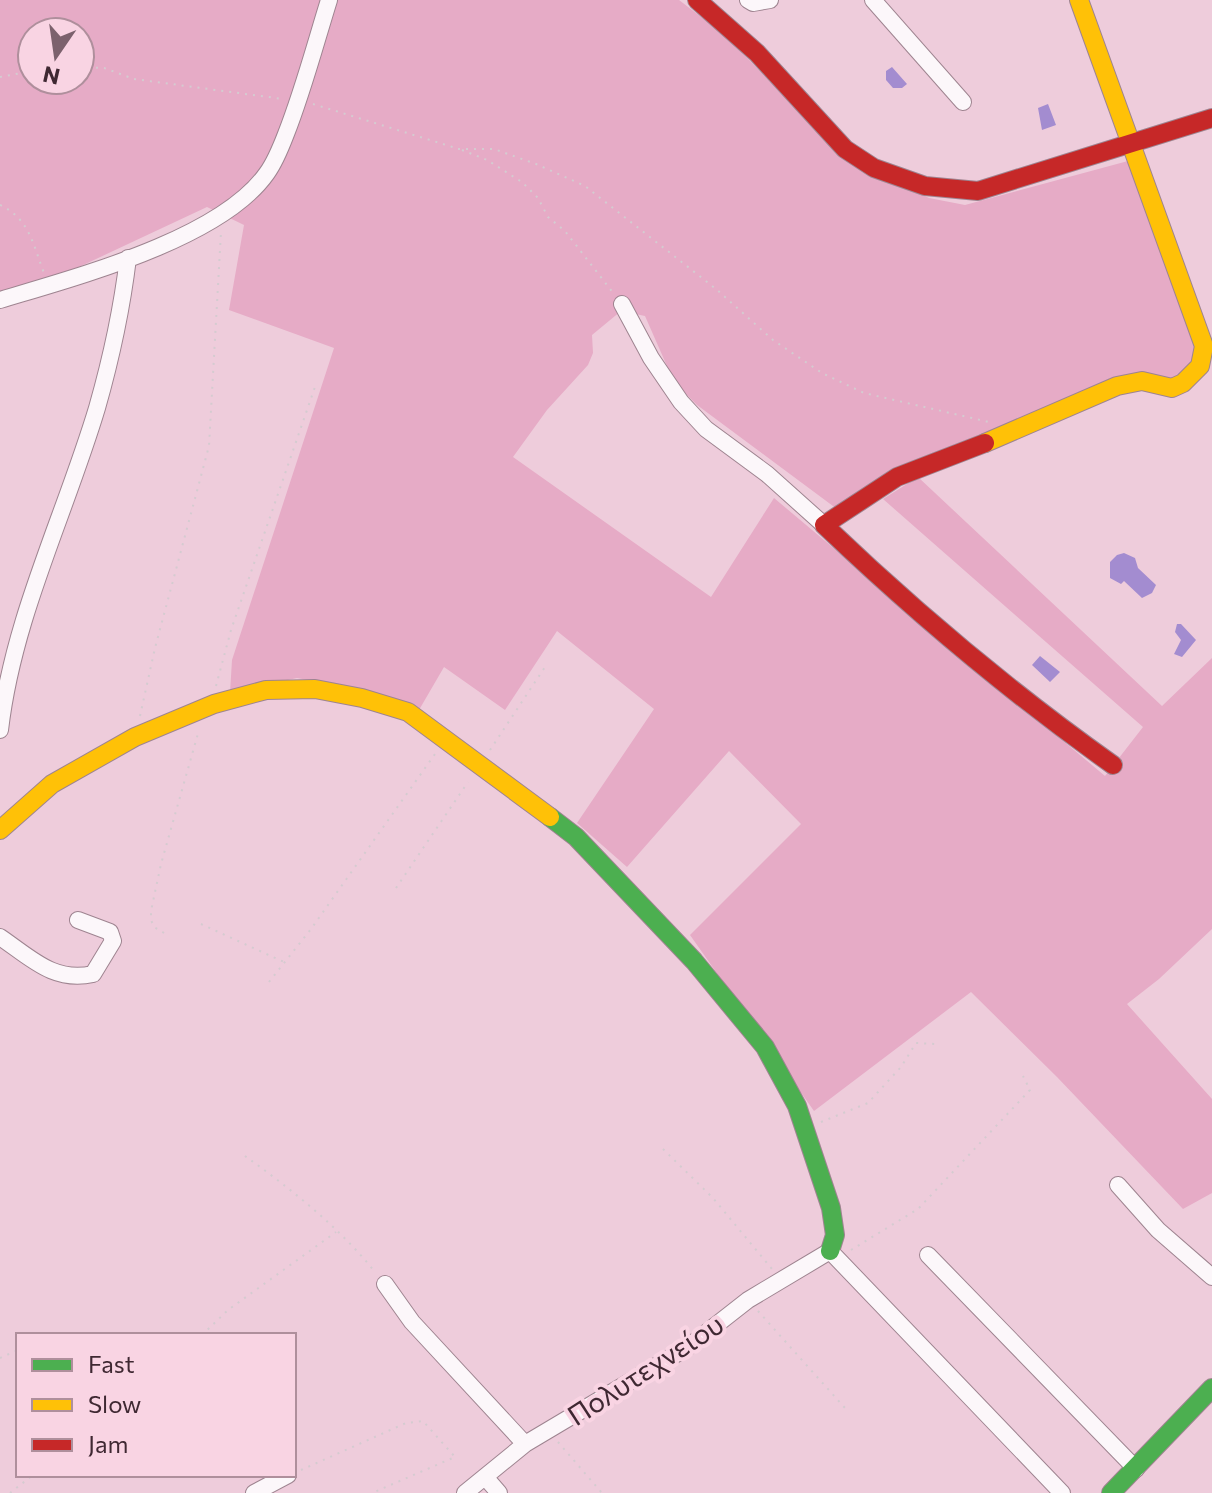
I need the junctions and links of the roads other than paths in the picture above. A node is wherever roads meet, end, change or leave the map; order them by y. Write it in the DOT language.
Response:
graph roads {
  1 [pos="329,0"];
  2 [pos="697,0"];
  3 [pos="748,0"];
  4 [pos="770,0"];
  5 [pos="873,0"];
  6 [pos="1079,0"];
  7 [pos="963,102"];
  8 [pos="1212,118"];
  9 [pos="1132,145"];
  10 [pos="128,258"];
  11 [pos="0,300"];
  12 [pos="622,304"];
  13 [pos="824,525"];
  14 [pos="0,730"];
  15 [pos="1113,765"];
  16 [pos="1,825"];
  17 [pos="78,920"];
  18 [pos="0,937"];
  19 [pos="1118,1185"];
  20 [pos="928,1255"];
  21 [pos="834,1256"];
  22 [pos="1212,1277"];
  23 [pos="385,1284"];
  24 [pos="1212,1388"];
  25 [pos="1212,1405"];
  26 [pos="525,1444"];
  27 [pos="1136,1469"];
  28 [pos="284,1477"];
  29 [pos="486,1478"];
  30 [pos="254,1493"];
  31 [pos="465,1493"];
  32 [pos="499,1493"];
  33 [pos="1062,1493"];
  34 [pos="1111,1493"];
  35 [pos="1127,1493"];
  1 -- 10 [label="street"];
  2 -- 9 [label="street"];
  3 -- 4 [label="street"];
  5 -- 7 [label="street"];
  6 -- 9 [label="street"];
  8 -- 9 [label="street"];
  9 -- 13 [label="street"];
  10 -- 11 [label="street"];
  10 -- 14 [label="street"];
  12 -- 13 [label="street"];
  13 -- 15 [label="street"];
  16 -- 21 [label="street"];
  17 -- 18 [label="street"];
  19 -- 22 [label="street"];
  20 -- 27 [label="street"];
  21 -- 26 [label="street, Πολυτεχνείου"];
  21 -- 33 [label="street"];
  23 -- 26 [label="street"];
  24 -- 27 [label="street"];
  25 -- 35 [label="street"];
  26 -- 29 [label="street, Πολυτεχνείου"];
  27 -- 34 [label="street"];
  28 -- 30 [label="street"];
  29 -- 31 [label="street, Πολυτεχνείου"];
  29 -- 32 [label="street"];
}
